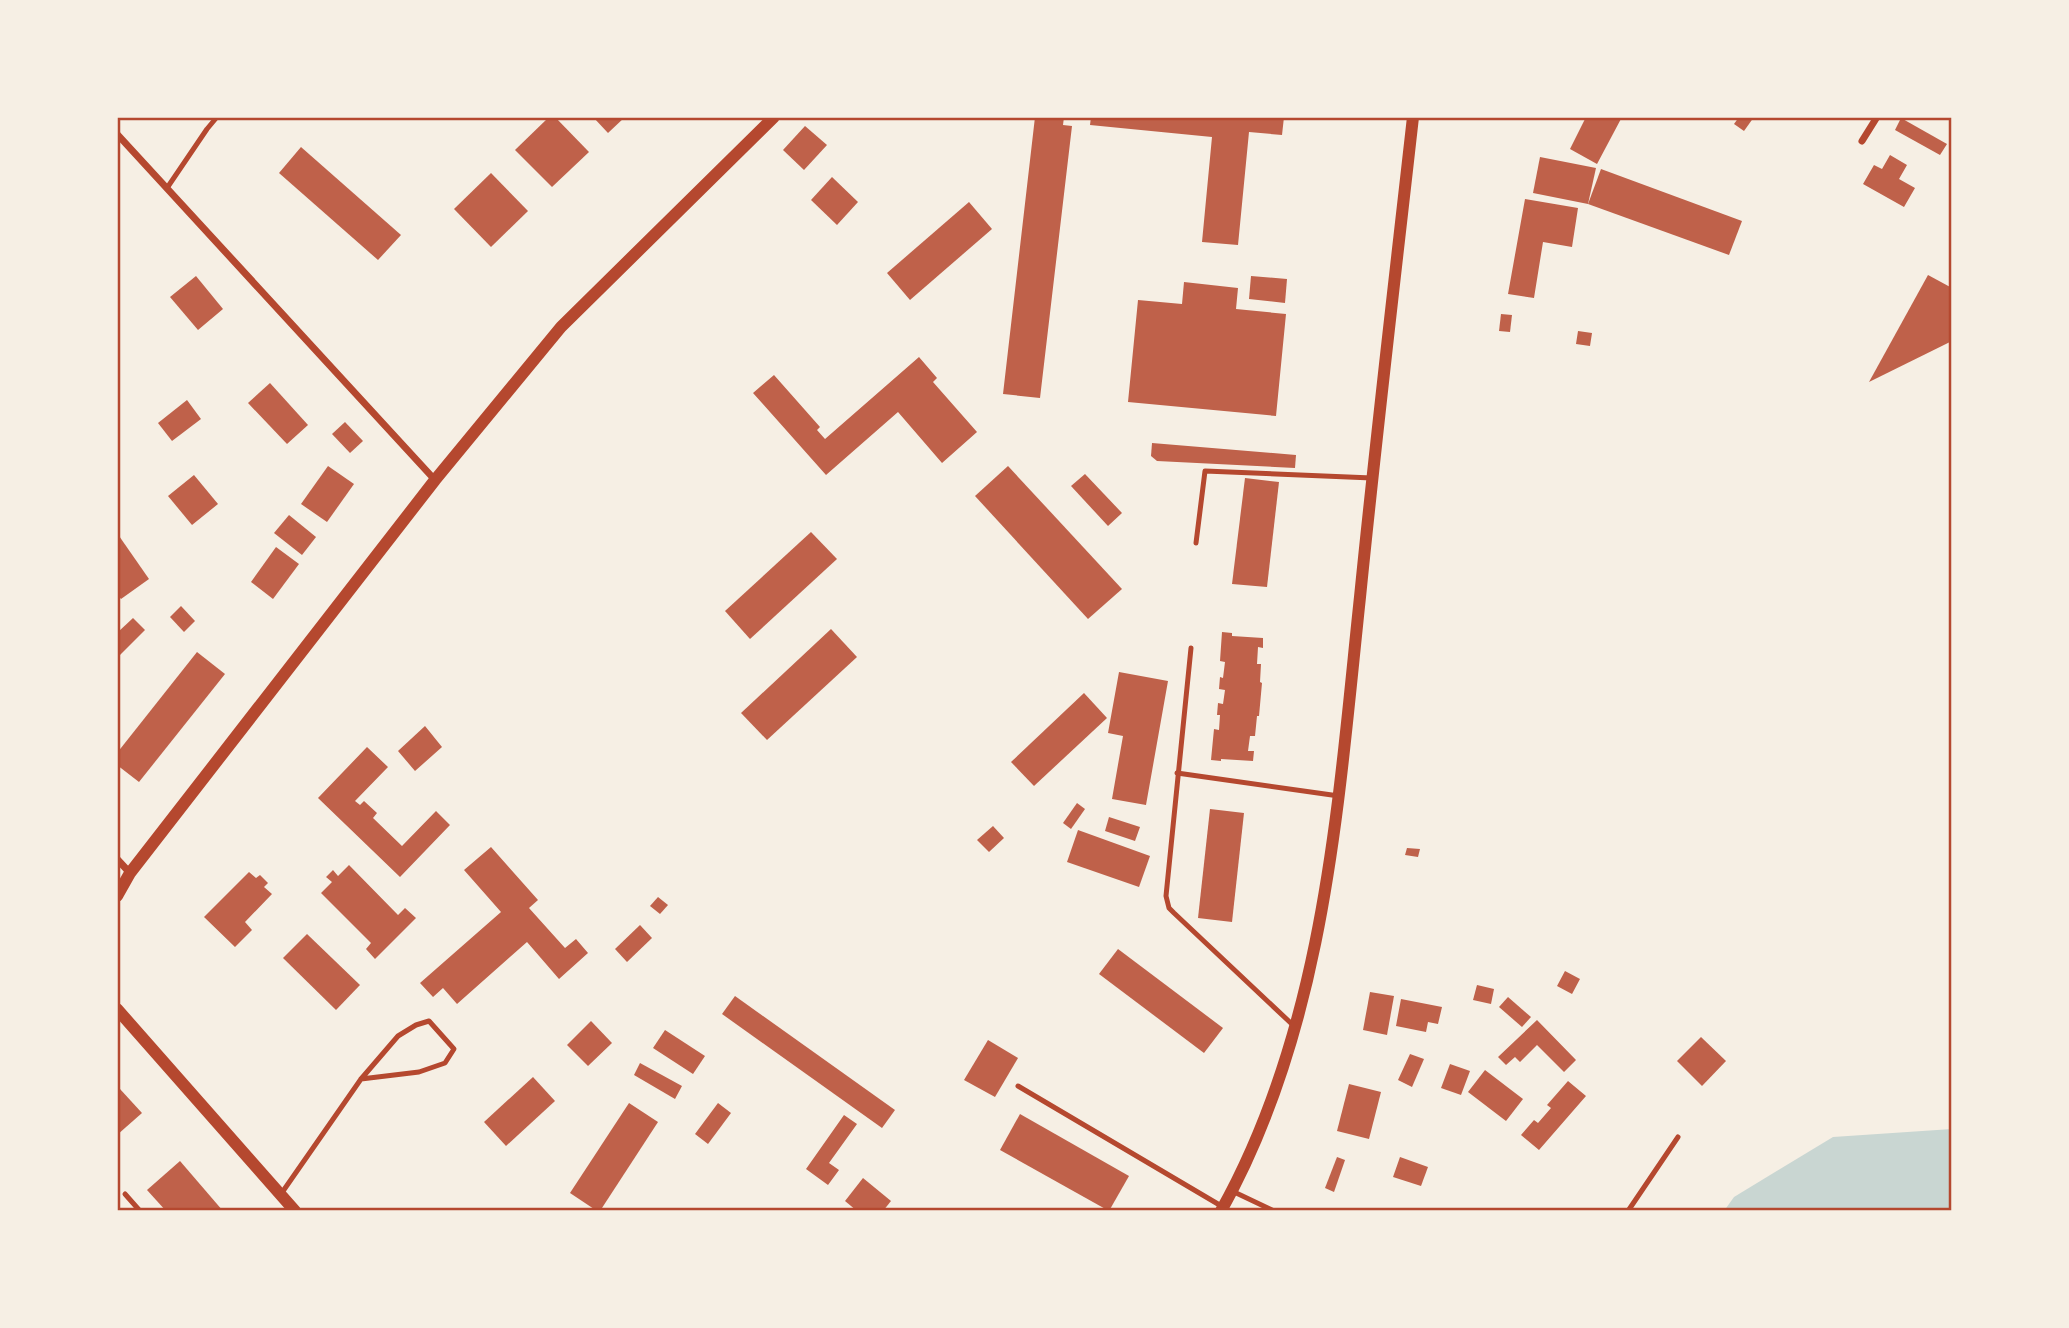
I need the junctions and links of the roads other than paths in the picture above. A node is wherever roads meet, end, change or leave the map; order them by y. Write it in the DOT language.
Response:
graph roads {
  1 [pos="217,117"];
  2 [pos="774,117"];
  3 [pos="1413,117"];
  4 [pos="1877,117"];
  5 [pos="117,134"];
  6 [pos="1862,141"];
  7 [pos="167,188"];
  8 [pos="1372,478"];
  9 [pos="435,480"];
  10 [pos="1196,543"];
  11 [pos="1191,648"];
  12 [pos="1177,774"];
  13 [pos="1339,796"];
  14 [pos="117,859"];
  15 [pos="130,873"];
  16 [pos="117,896"];
  17 [pos="117,1009"];
  18 [pos="1296,1027"];
  19 [pos="361,1079"];
  20 [pos="1018,1086"];
  21 [pos="1678,1137"];
  22 [pos="1233,1191"];
  23 [pos="125,1194"];
  24 [pos="281,1195"];
  25 [pos="1222,1209"];
  26 [pos="140,1211"];
  27 [pos="295,1211"];
  28 [pos="1275,1211"];
  29 [pos="1628,1211"];
  1 -- 7 [label="lane"];
  2 -- 9 [label="street"];
  3 -- 8 [label="street"];
  4 -- 6 [label="street"];
  5 -- 7 [label="street"];
  7 -- 9 [label="street"];
  8 -- 10 [label="lane"];
  8 -- 13 [label="street"];
  9 -- 15 [label="street"];
  11 -- 12 [label="lane"];
  12 -- 13 [label="lane"];
  12 -- 18 [label="lane"];
  13 -- 18 [label="street"];
  14 -- 15 [label="street"];
  15 -- 16 [label="street"];
  17 -- 24 [label="street"];
  18 -- 22 [label="street"];
  19 -- 19 [label="lane"];
  19 -- 24 [label="lane"];
  20 -- 25 [label="lane"];
  21 -- 29 [label="lane"];
  22 -- 25 [label="street"];
  22 -- 28 [label="lane"];
  23 -- 26 [label="lane"];
  24 -- 27 [label="street"];
}
